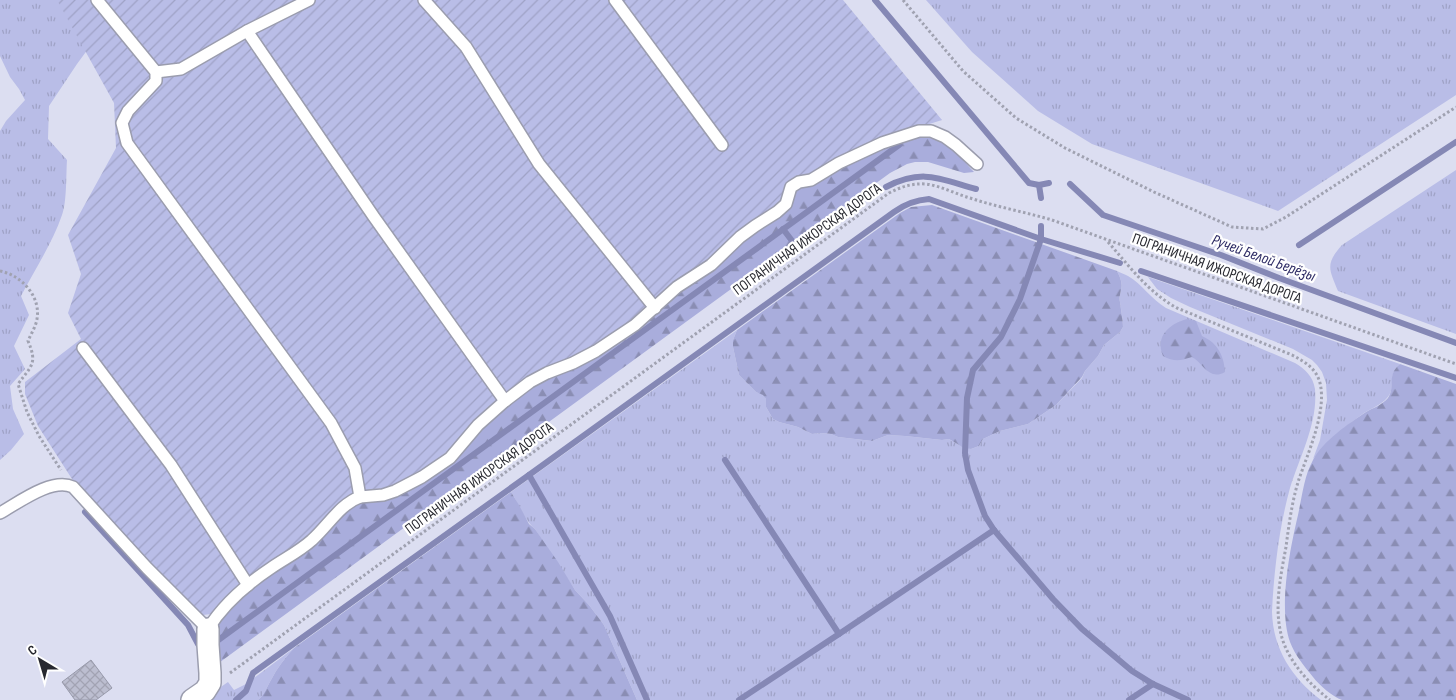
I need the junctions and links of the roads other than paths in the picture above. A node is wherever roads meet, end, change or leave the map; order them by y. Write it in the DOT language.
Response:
graph roads {
  1 [pos="97,0"];
  2 [pos="308,0"];
  3 [pos="424,0"];
  4 [pos="615,0"];
  5 [pos="247,31"];
  6 [pos="156,72"];
  7 [pos="722,145"];
  8 [pos="976,164"];
  9 [pos="654,308"];
  10 [pos="83,348"];
  11 [pos="505,401"];
  12 [pos="360,498"];
  13 [pos="0,514"];
  14 [pos="248,585"];
  15 [pos="208,629"];
  16 [pos="192,700"];
  1 -- 6 [label="lane"];
  2 -- 5 [label="lane"];
  3 -- 9 [label="lane"];
  4 -- 7 [label="lane"];
  5 -- 6 [label="lane"];
  5 -- 11 [label="lane"];
  6 -- 12 [label="lane"];
  8 -- 9 [label="lane"];
  9 -- 11 [label="lane"];
  10 -- 14 [label="lane"];
  11 -- 12 [label="lane"];
  12 -- 14 [label="lane"];
  13 -- 15 [label="lane"];
  14 -- 15 [label="lane"];
  15 -- 16 [label="street"];
}
